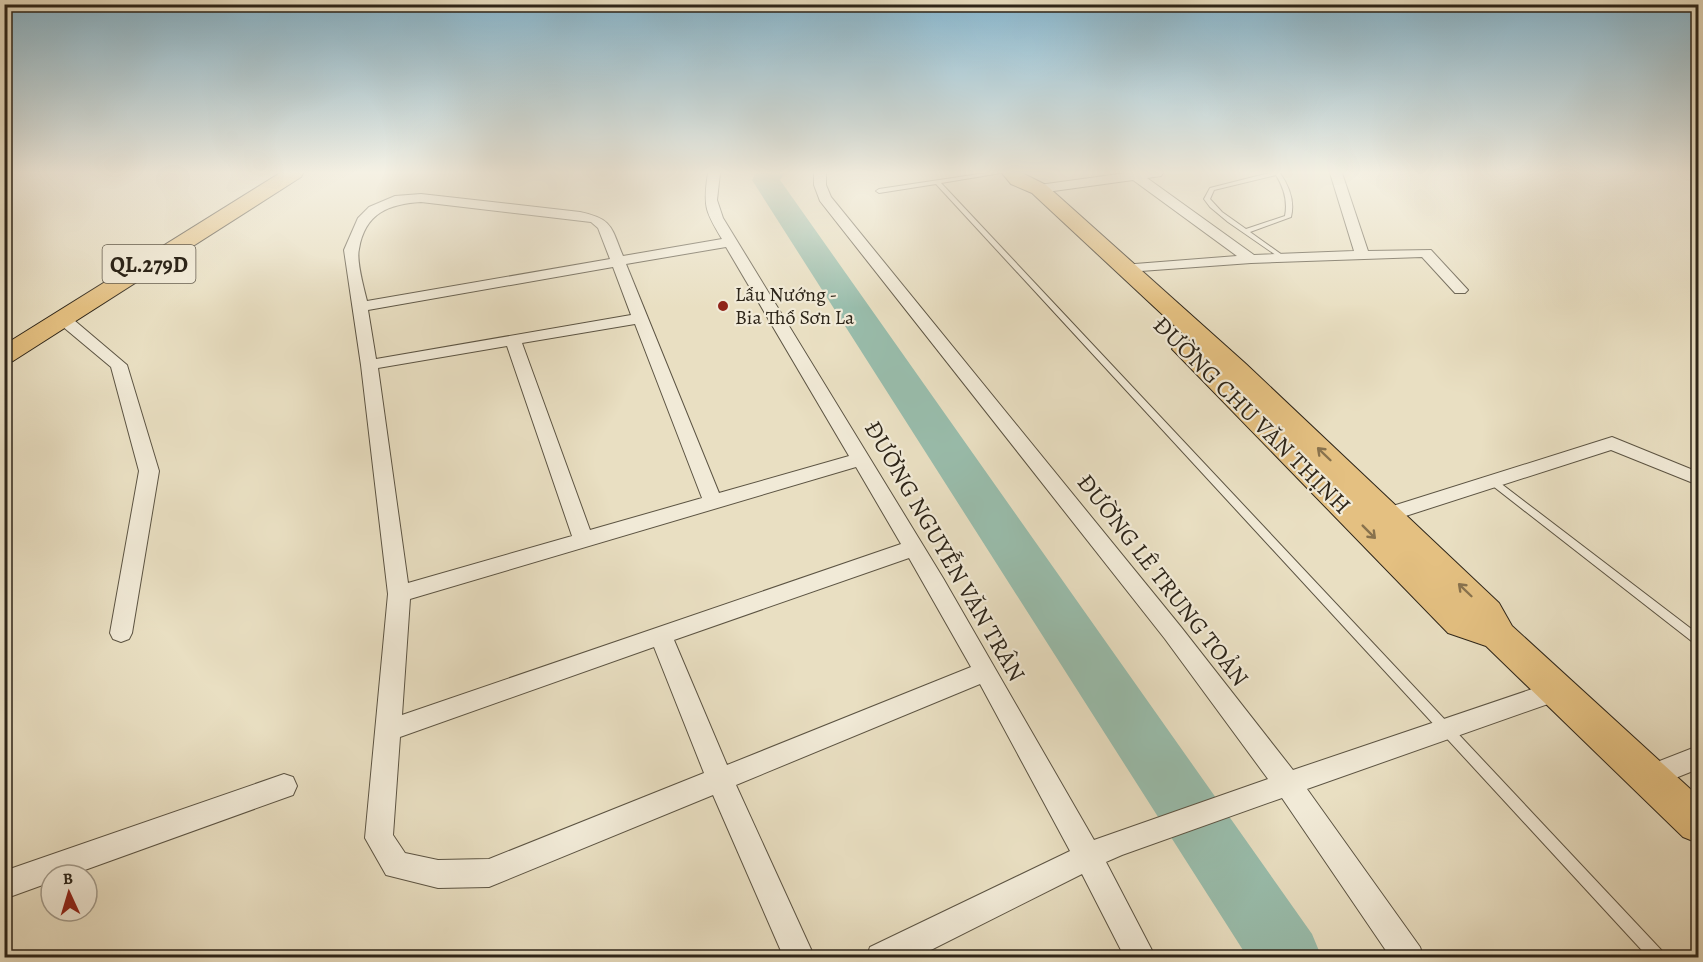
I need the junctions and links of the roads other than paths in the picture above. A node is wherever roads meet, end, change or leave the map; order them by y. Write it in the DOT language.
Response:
graph roads {
  1 [pos="222,218"];
  2 [pos="366,218"];
  3 [pos="586,218"];
  4 [pos="716,218"];
  5 [pos="841,218"];
  6 [pos="970,218"];
  7 [pos="1048,218"];
  8 [pos="1065,218"];
  9 [pos="1194,218"];
  10 [pos="1228,218"];
  11 [pos="1285,218"];
  12 [pos="1350,218"];
  13 [pos="1246,231"];
  14 [pos="730,242"];
  15 [pos="1362,255"];
  16 [pos="1283,258"];
  17 [pos="1251,259"];
  18 [pos="618,262"];
  19 [pos="1127,268"];
  20 [pos="1460,290"];
  21 [pos="359,307"];
  22 [pos="62,318"];
  23 [pos="640,318"];
  24 [pos="513,340"];
  25 [pos="4,356"];
  26 [pos="369,365"];
  27 [pos="860,459"];
  28 [pos="1698,479"];
  29 [pos="1492,481"];
  30 [pos="713,502"];
  31 [pos="1388,515"];
  32 [pos="583,539"];
  33 [pos="913,548"];
  34 [pos="399,594"];
  35 [pos="121,633"];
  36 [pos="661,636"];
  37 [pos="1499,636"];
  38 [pos="1698,640"];
  39 [pos="985,672"];
  40 [pos="1556,691"];
  41 [pos="1446,728"];
  42 [pos="386,731"];
  43 [pos="1698,757"];
  44 [pos="1648,777"];
  45 [pos="720,780"];
  46 [pos="1287,783"];
  47 [pos="284,786"];
  48 [pos="1698,824"];
  49 [pos="1102,850"];
  50 [pos="4,885"];
  51 [pos="800,957"];
  52 [pos="881,957"];
  53 [pos="1141,957"];
  54 [pos="1409,957"];
  55 [pos="1659,957"];
  1 -- 22 [label="main road, QL.279D"];
  2 -- 21 [label="street"];
  3 -- 18 [label="street"];
  4 -- 14 [label="street, ĐƯỜNG NGUYỄN VĂN TRÂN"];
  5 -- 46 [label="street, ĐƯỜNG LÊ TRUNG TOẢN"];
  6 -- 41 [label="lane"];
  7 -- 37 [label="main road, ĐƯỜNG CHU VĂN THỊNH, one-way"];
  8 -- 19 [label="main road, ĐƯỜNG CHU VĂN THỊNH"];
  9 -- 17 [label="street"];
  10 -- 13 [label="lane"];
  11 -- 13 [label="lane"];
  12 -- 15 [label="street"];
  13 -- 16 [label="lane"];
  14 -- 18 [label="street"];
  14 -- 27 [label="street, ĐƯỜNG NGUYỄN VĂN TRÂN"];
  15 -- 16 [label="street"];
  15 -- 20 [label="street"];
  16 -- 17 [label="street"];
  17 -- 19 [label="street"];
  18 -- 21 [label="street"];
  18 -- 23 [label="street"];
  31 -- 19 [label="main road, ĐƯỜNG CHU VĂN THỊNH, one-way"];
  21 -- 26 [label="street"];
  22 -- 25 [label="main road, QL.279D"];
  22 -- 35 [label="street"];
  23 -- 24 [label="street"];
  23 -- 30 [label="street"];
  24 -- 26 [label="street"];
  24 -- 32 [label="street"];
  26 -- 34 [label="street"];
  27 -- 30 [label="street"];
  27 -- 33 [label="street, ĐƯỜNG NGUYỄN VĂN TRÂN"];
  28 -- 29 [label="street"];
  29 -- 31 [label="street"];
  29 -- 38 [label="lane"];
  30 -- 32 [label="street"];
  37 -- 31 [label="main road, ĐƯỜNG CHU VĂN THỊNH, one-way"];
  32 -- 34 [label="street"];
  33 -- 36 [label="street"];
  33 -- 39 [label="street, ĐƯỜNG NGUYỄN VĂN TRÂN"];
  34 -- 42 [label="street"];
  36 -- 42 [label="street"];
  36 -- 45 [label="street"];
  37 -- 40 [label="main road, ĐƯỜNG CHU VĂN THỊNH"];
  39 -- 45 [label="street"];
  39 -- 49 [label="street, ĐƯỜNG NGUYỄN VĂN TRÂN"];
  40 -- 41 [label="street"];
  40 -- 44 [label="main road, ĐƯỜNG CHU VĂN THỊNH"];
  41 -- 46 [label="street"];
  41 -- 55 [label="lane"];
  42 -- 45 [label="street"];
  43 -- 44 [label="street"];
  44 -- 48 [label="main road, ĐƯỜNG CHU VĂN THỊNH"];
  45 -- 51 [label="street"];
  46 -- 49 [label="street"];
  46 -- 54 [label="street, ĐƯỜNG LÊ TRUNG TOẢN"];
  47 -- 50 [label="street"];
  49 -- 52 [label="street"];
  49 -- 53 [label="street, ĐƯỜNG NGUYỄN VĂN TRÂN"];
}
